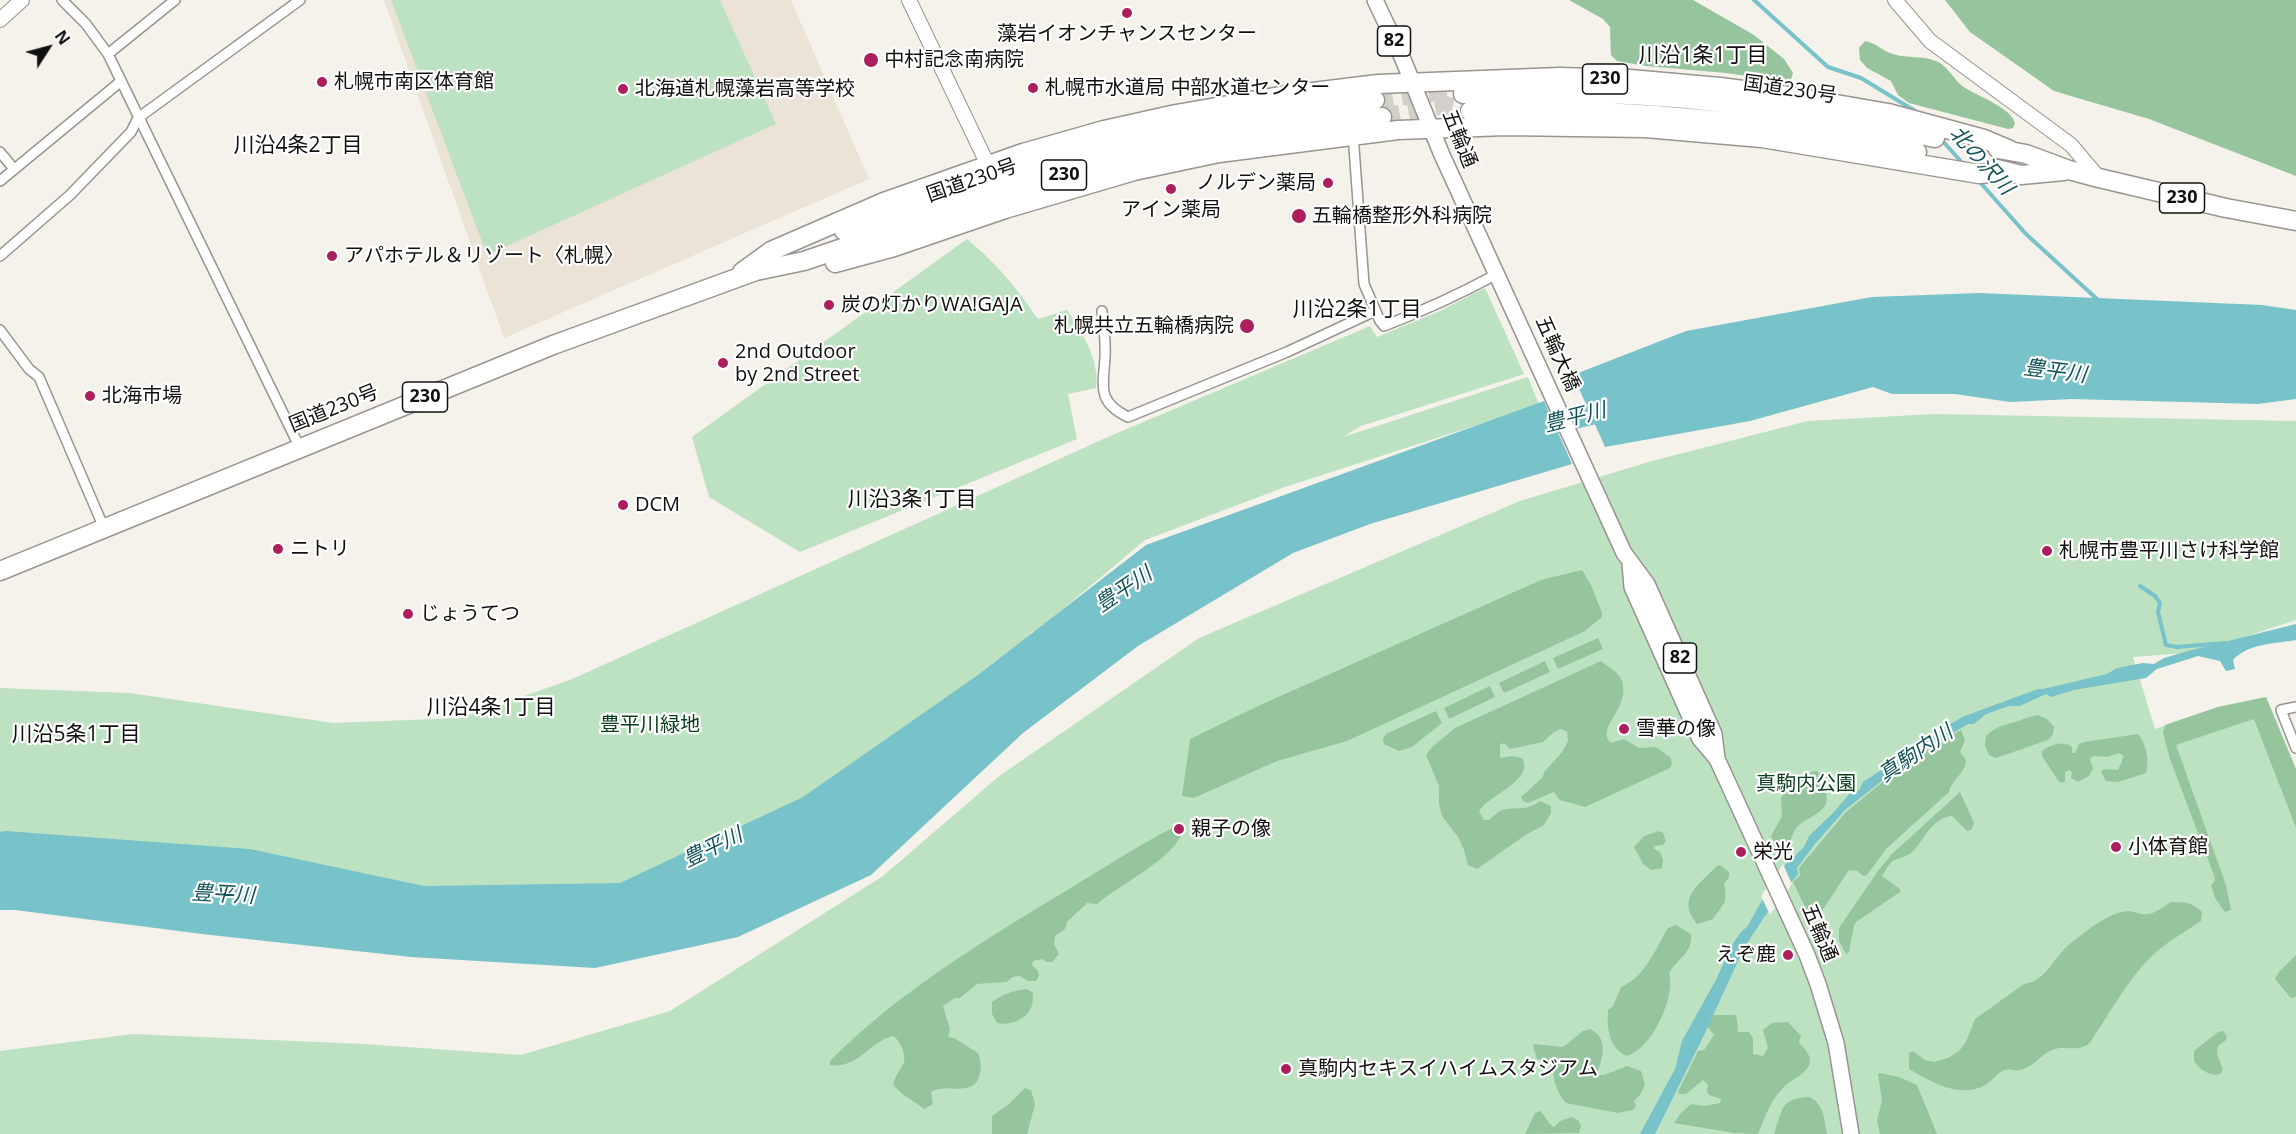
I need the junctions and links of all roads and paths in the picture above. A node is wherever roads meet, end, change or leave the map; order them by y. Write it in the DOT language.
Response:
graph roads {
  1 [pos="22,0"];
  2 [pos="62,0"];
  3 [pos="176,0"];
  4 [pos="300,0"];
  5 [pos="909,0"];
  6 [pos="1375,0"];
  7 [pos="1895,0"];
  8 [pos="288,3"];
  9 [pos="0,20"];
  10 [pos="108,54"];
  11 [pos="120,81"];
  12 [pos="1413,83"];
  13 [pos="1375,100"];
  14 [pos="1382,117"];
  15 [pos="138,118"];
  16 [pos="1432,129"];
  17 [pos="1353,134"];
  18 [pos="1964,139"];
  19 [pos="0,152"];
  20 [pos="988,165"];
  21 [pos="15,170"];
  22 [pos="2069,170"];
  23 [pos="1997,171"];
  24 [pos="2099,178"];
  25 [pos="0,181"];
  26 [pos="2296,221"];
  27 [pos="0,256"];
  28 [pos="756,271"];
  29 [pos="1497,274"];
  30 [pos="733,279"];
  31 [pos="1506,294"];
  32 [pos="1102,311"];
  33 [pos="1375,311"];
  34 [pos="0,330"];
  35 [pos="300,448"];
  36 [pos="104,528"];
  37 [pos="1614,530"];
  38 [pos="0,571"];
  39 [pos="2296,707"];
  40 [pos="2296,748"];
  41 [pos="1851,1134"];
  1 -- 9 [label="street"];
  2 -- 10 [label="street"];
  3 -- 10 [label="street"];
  4 -- 8 [label="street"];
  5 -- 20 [label="street"];
  6 -- 12 [label="main road, 五輪通 / 82"];
  7 -- 24 [label="street"];
  8 -- 15 [label="street"];
  10 -- 11 [label="street"];
  11 -- 15 [label="street"];
  11 -- 21 [label="street"];
  12 -- 16 [label="main road, 五輪通 / 82"];
  12 -- 18 [label="highway, 230"];
  12 -- 20 [label="highway"];
  13 -- 28 [label="highway, 国道230号 / 230"];
  14 -- 28 [label="highway, 国道230号 / 230"];
  15 -- 27 [label="street"];
  15 -- 35 [label="street"];
  16 -- 17 [label="highway"];
  16 -- 23 [label="highway"];
  16 -- 29 [label="main road, 五輪通 / 82"];
  17 -- 30 [label="highway"];
  17 -- 33 [label="street"];
  18 -- 22 [label="highway, 国道230号 / 230"];
  18 -- 23 [label="highway, 国道230号 / 230"];
  19 -- 21 [label="street"];
  20 -- 30 [label="highway"];
  21 -- 25 [label="street"];
  22 -- 23 [label="highway, 国道230号 / 230"];
  22 -- 24 [label="highway, 国道230号 / 230"];
  24 -- 26 [label="highway, 国道230号 / 230"];
  28 -- 30 [label="highway, 国道230号 / 230"];
  29 -- 31 [label="main road, 五輪通 / 82"];
  29 -- 33 [label="street"];
  30 -- 35 [label="highway, 国道230号 / 230"];
  31 -- 37 [label="main road, 五輪大橋 / 82"];
  32 -- 33 [label="street"];
  34 -- 36 [label="street"];
  35 -- 36 [label="highway, 国道230号 / 230"];
  36 -- 38 [label="highway, 国道230号 / 230"];
  37 -- 41 [label="main road, 五輪通 / 82"];
  39 -- 40 [label="street"];
}
